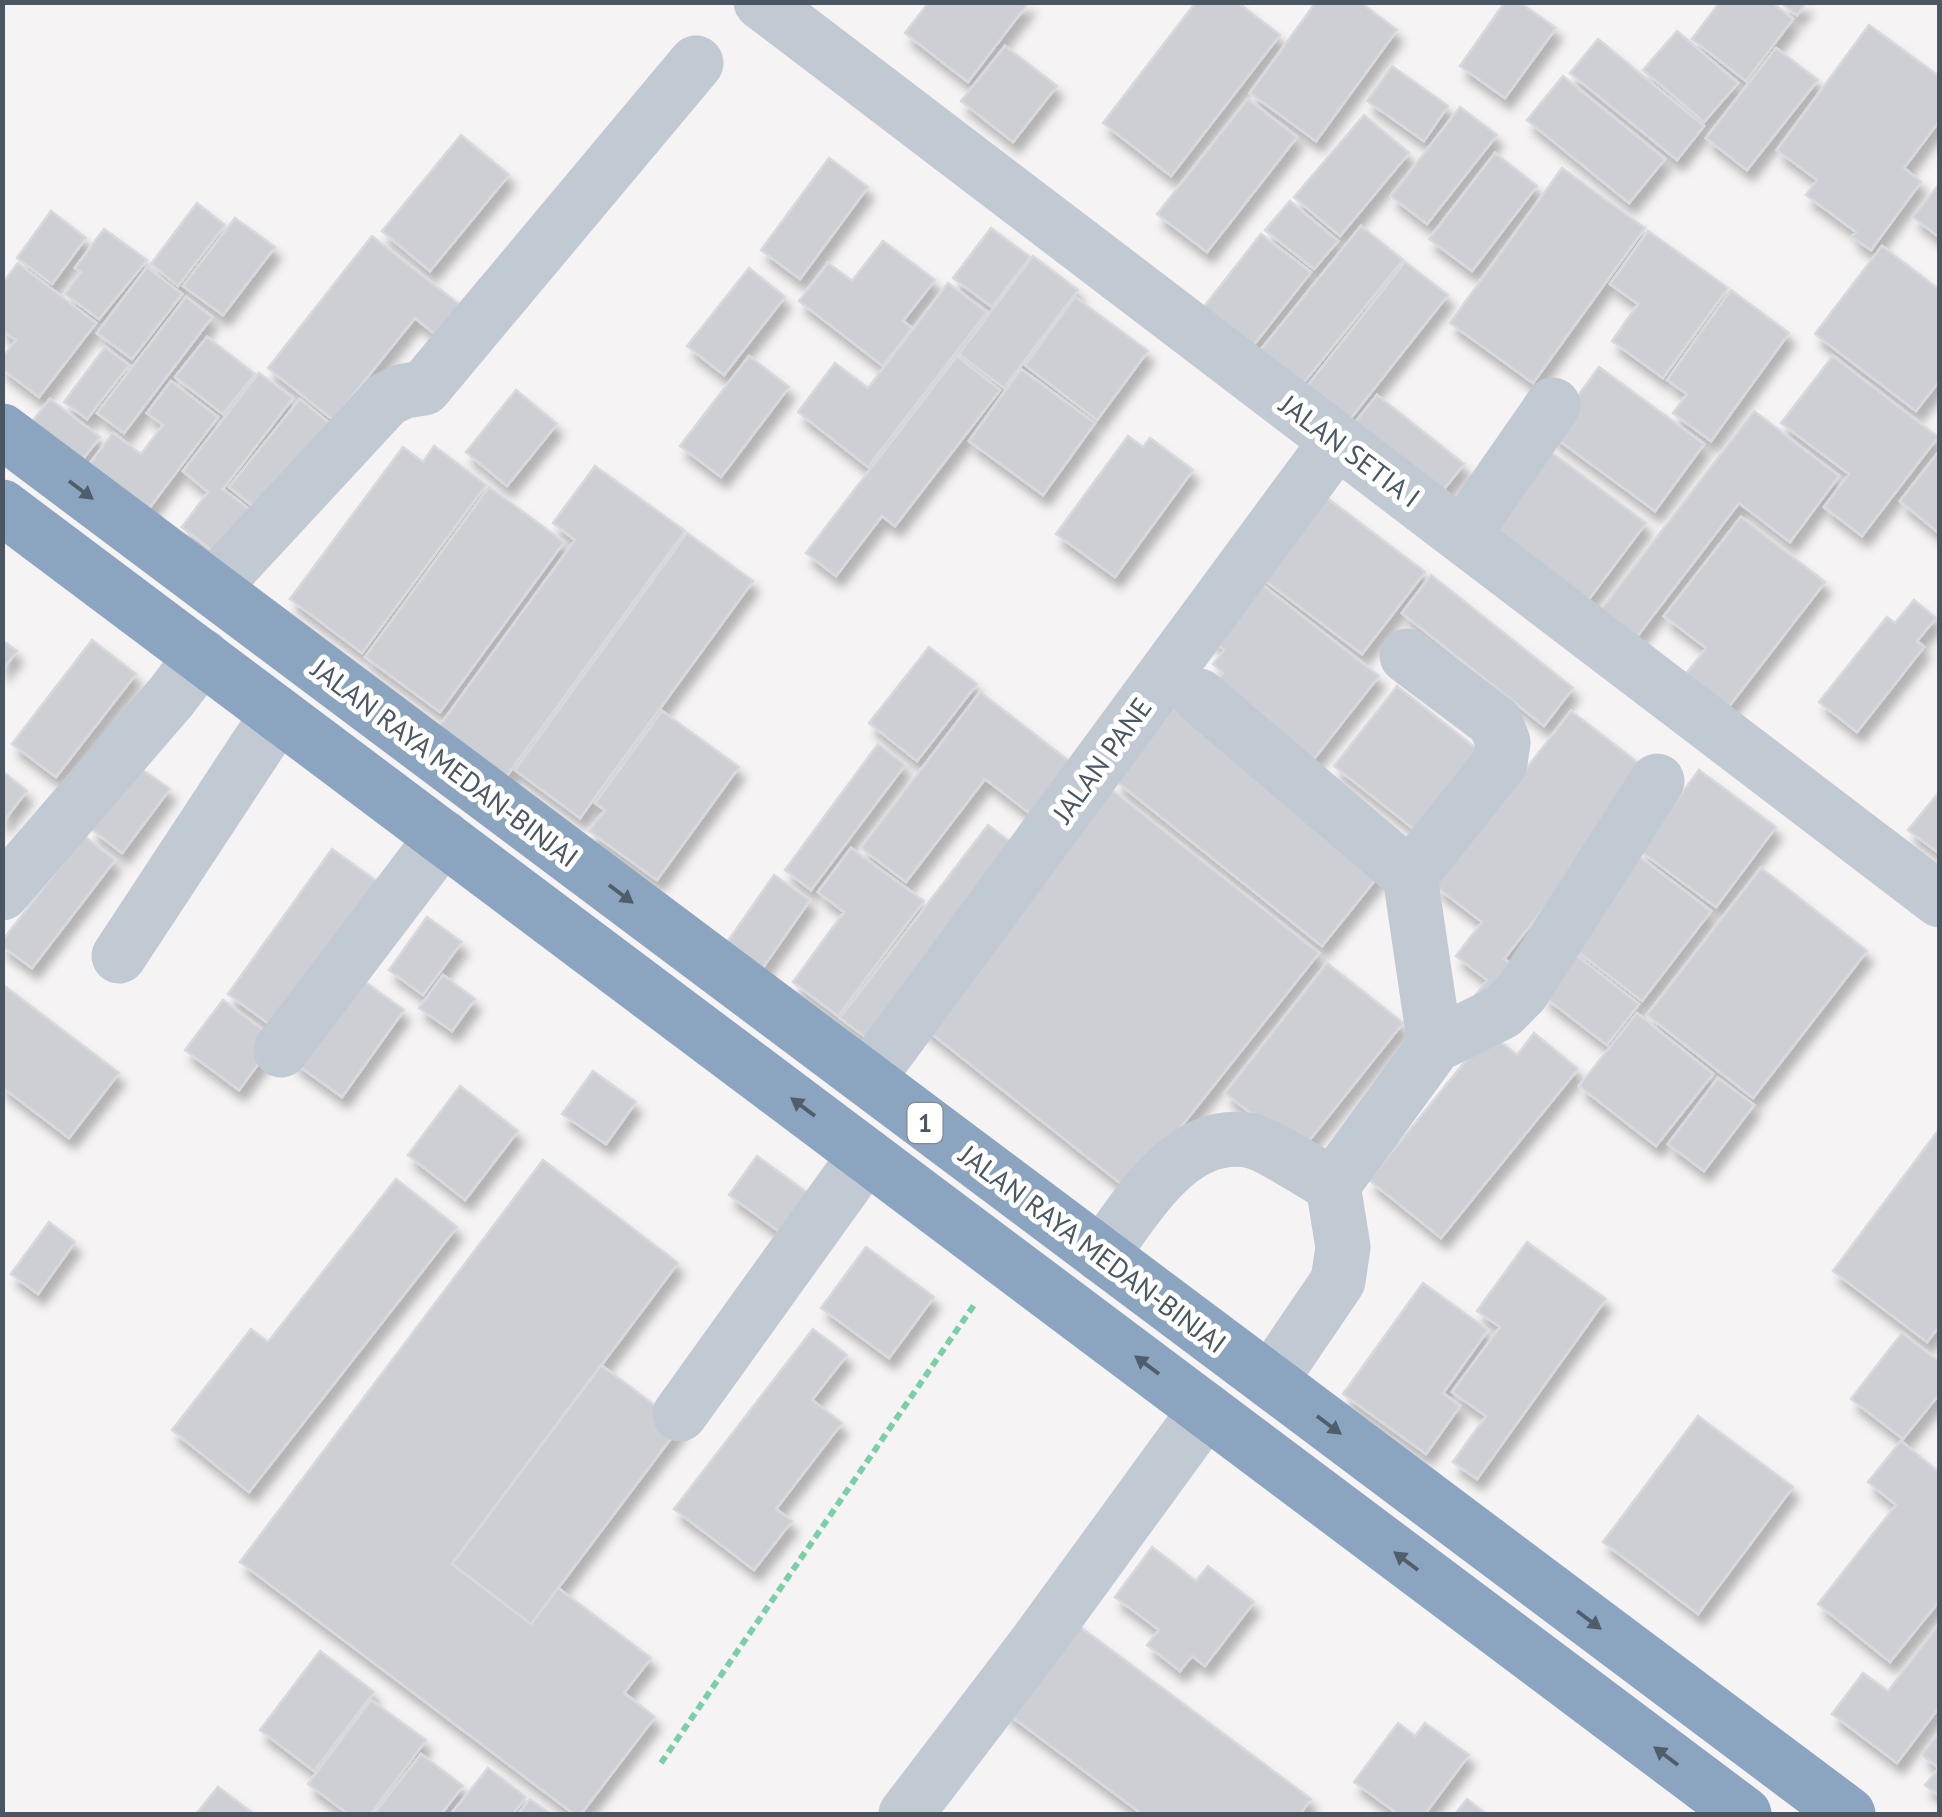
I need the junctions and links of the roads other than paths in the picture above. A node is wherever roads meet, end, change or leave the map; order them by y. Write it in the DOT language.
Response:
graph roads {
  1 [pos="761,2"];
  2 [pos="696,64"];
  3 [pos="1553,405"];
  4 [pos="2,431"];
  5 [pos="1336,441"];
  6 [pos="2,507"];
  7 [pos="1462,536"];
  8 [pos="212,588"];
  9 [pos="202,656"];
  10 [pos="1406,656"];
  11 [pos="1199,696"];
  12 [pos="278,714"];
  13 [pos="1657,781"];
  14 [pos="442,836"];
  15 [pos="1410,876"];
  16 [pos="2,894"];
  17 [pos="1940,900"];
  18 [pos="119,956"];
  19 [pos="1435,1045"];
  20 [pos="281,1050"];
  21 [pos="867,1078"];
  22 [pos="866,1155"];
  23 [pos="1333,1185"];
  24 [pos="1101,1255"];
  25 [pos="1270,1381"];
  26 [pos="1206,1410"];
  27 [pos="680,1414"];
  28 [pos="1509,1560"];
  29 [pos="1471,1609"];
  30 [pos="906,1814"];
  31 [pos="1744,1814"];
  32 [pos="1848,1814"];
  1 -- 5 [label="street, JALAN SETIA I"];
  2 -- 8 [label="street"];
  3 -- 7 [label="street"];
  4 -- 8 [label="highway, JALAN RAYA MEDAN-BINJAI / 1, one-way"];
  5 -- 7 [label="street, JALAN SETIA I"];
  5 -- 21 [label="street, JALAN PANE"];
  6 -- 9 [label="highway, 1"];
  7 -- 17 [label="street, JALAN SETIA I"];
  8 -- 21 [label="highway, JALAN RAYA MEDAN-BINJAI / 1, one-way"];
  9 -- 12 [label="highway, 1"];
  9 -- 16 [label="street"];
  10 -- 15 [label="street"];
  11 -- 15 [label="street"];
  12 -- 14 [label="highway, 1"];
  12 -- 18 [label="street"];
  13 -- 19 [label="street"];
  14 -- 20 [label="street"];
  22 -- 14 [label="highway, 1, one-way"];
  15 -- 19 [label="street"];
  19 -- 23 [label="street"];
  21 -- 24 [label="highway, JALAN RAYA MEDAN-BINJAI / 1"];
  26 -- 22 [label="highway, 1, one-way"];
  22 -- 27 [label="street"];
  23 -- 24 [label="street"];
  23 -- 25 [label="street"];
  24 -- 25 [label="highway, JALAN RAYA MEDAN-BINJAI / 1"];
  25 -- 28 [label="highway, JALAN RAYA MEDAN-BINJAI / 1, one-way"];
  29 -- 26 [label="highway, 1, one-way"];
  26 -- 30 [label="street"];
  28 -- 29 [label="highway"];
  28 -- 32 [label="highway, JALAN RAYA MEDAN-BINJAI / 1, one-way"];
  31 -- 29 [label="highway, 1, one-way"];
}
